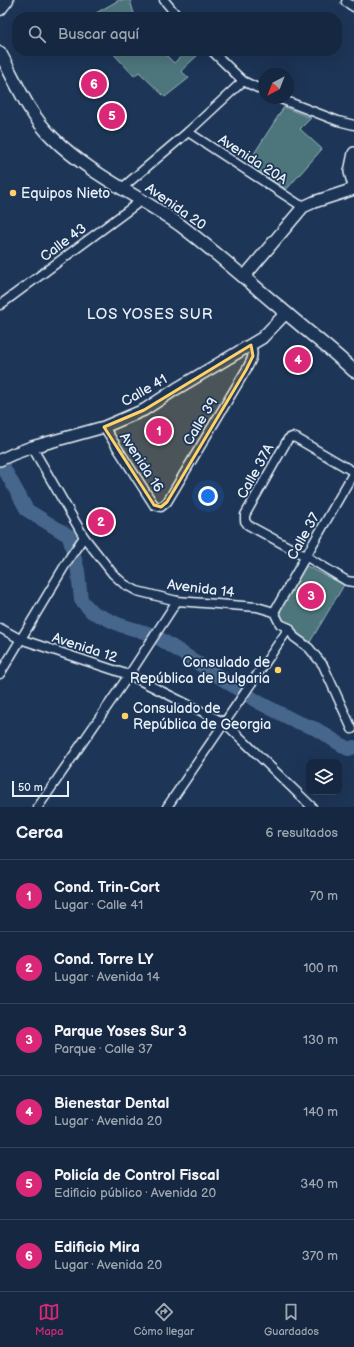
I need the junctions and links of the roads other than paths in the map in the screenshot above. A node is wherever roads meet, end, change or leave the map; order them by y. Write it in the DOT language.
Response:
graph roads {
  1 [pos="7,0"];
  2 [pos="164,0"];
  3 [pos="346,2"];
  4 [pos="354,7"];
  5 [pos="0,9"];
  6 [pos="174,12"];
  7 [pos="0,53"];
  8 [pos="217,56"];
  9 [pos="243,81"];
  10 [pos="258,88"];
  11 [pos="294,104"];
  12 [pos="354,125"];
  13 [pos="188,132"];
  14 [pos="354,153"];
  15 [pos="122,188"];
  16 [pos="354,188"];
  17 [pos="142,200"];
  18 [pos="303,207"];
  19 [pos="244,277"];
  20 [pos="0,305"];
  21 [pos="286,313"];
  22 [pos="251,345"];
  23 [pos="348,361"];
  24 [pos="354,371"];
  25 [pos="104,427"];
  26 [pos="32,447"];
  27 [pos="0,460"];
  28 [pos="354,472"];
  29 [pos="161,507"];
  30 [pos="84,537"];
  31 [pos="306,557"];
  32 [pos="354,582"];
  33 [pos="177,601"];
  34 [pos="274,612"];
  35 [pos="0,628"];
  36 [pos="289,628"];
  37 [pos="20,639"];
  38 [pos="0,674"];
  39 [pos="129,675"];
  40 [pos="225,723"];
  41 [pos="352,724"];
  42 [pos="38,807"];
  43 [pos="167,807"];
  44 [pos="312,807"];
  1 -- 5 [label="main road"];
  2 -- 6 [label="street"];
  3 -- 4 [label="street"];
  7 -- 15 [label="main road, Avenida 20"];
  8 -- 9 [label="street"];
  9 -- 10 [label="street"];
  9 -- 13 [label="street"];
  11 -- 12 [label="street"];
  13 -- 15 [label="street"];
  13 -- 18 [label="street, Avenida 20A"];
  14 -- 16 [label="street"];
  15 -- 17 [label="main road, Avenida 20"];
  16 -- 18 [label="street"];
  17 -- 19 [label="main road, Avenida 20"];
  17 -- 20 [label="street, Calle 43"];
  18 -- 19 [label="street"];
  19 -- 21 [label="main road, Avenida 20"];
  21 -- 22 [label="street, Calle 41"];
  21 -- 23 [label="main road, Avenida 20"];
  22 -- 25 [label="street, Calle 41"];
  22 -- 29 [label="street, Calle 39"];
  23 -- 24 [label="main road, Avenida 20"];
  25 -- 26 [label="street, Calle 41"];
  25 -- 29 [label="street, Avenida 16"];
  26 -- 27 [label="street, Calle 41"];
  26 -- 30 [label="street, Avenida 14"];
  28 -- 31 [label="street, Calle 37"];
  28 -- 31 [label="street, Calle 37A"];
  30 -- 33 [label="street, Avenida 14"];
  30 -- 37 [label="street"];
  31 -- 32 [label="street"];
  31 -- 34 [label="street, Calle 37"];
  33 -- 34 [label="street, Avenida 14"];
  33 -- 39 [label="street"];
  34 -- 36 [label="street"];
  35 -- 37 [label="street, Avenida 12"];
  36 -- 40 [label="street"];
  36 -- 41 [label="street"];
  37 -- 38 [label="street"];
  37 -- 39 [label="street, Avenida 12"];
  39 -- 40 [label="street, Avenida 12"];
  39 -- 42 [label="street"];
  40 -- 43 [label="street"];
  40 -- 44 [label="street, Avenida 12"];
}
